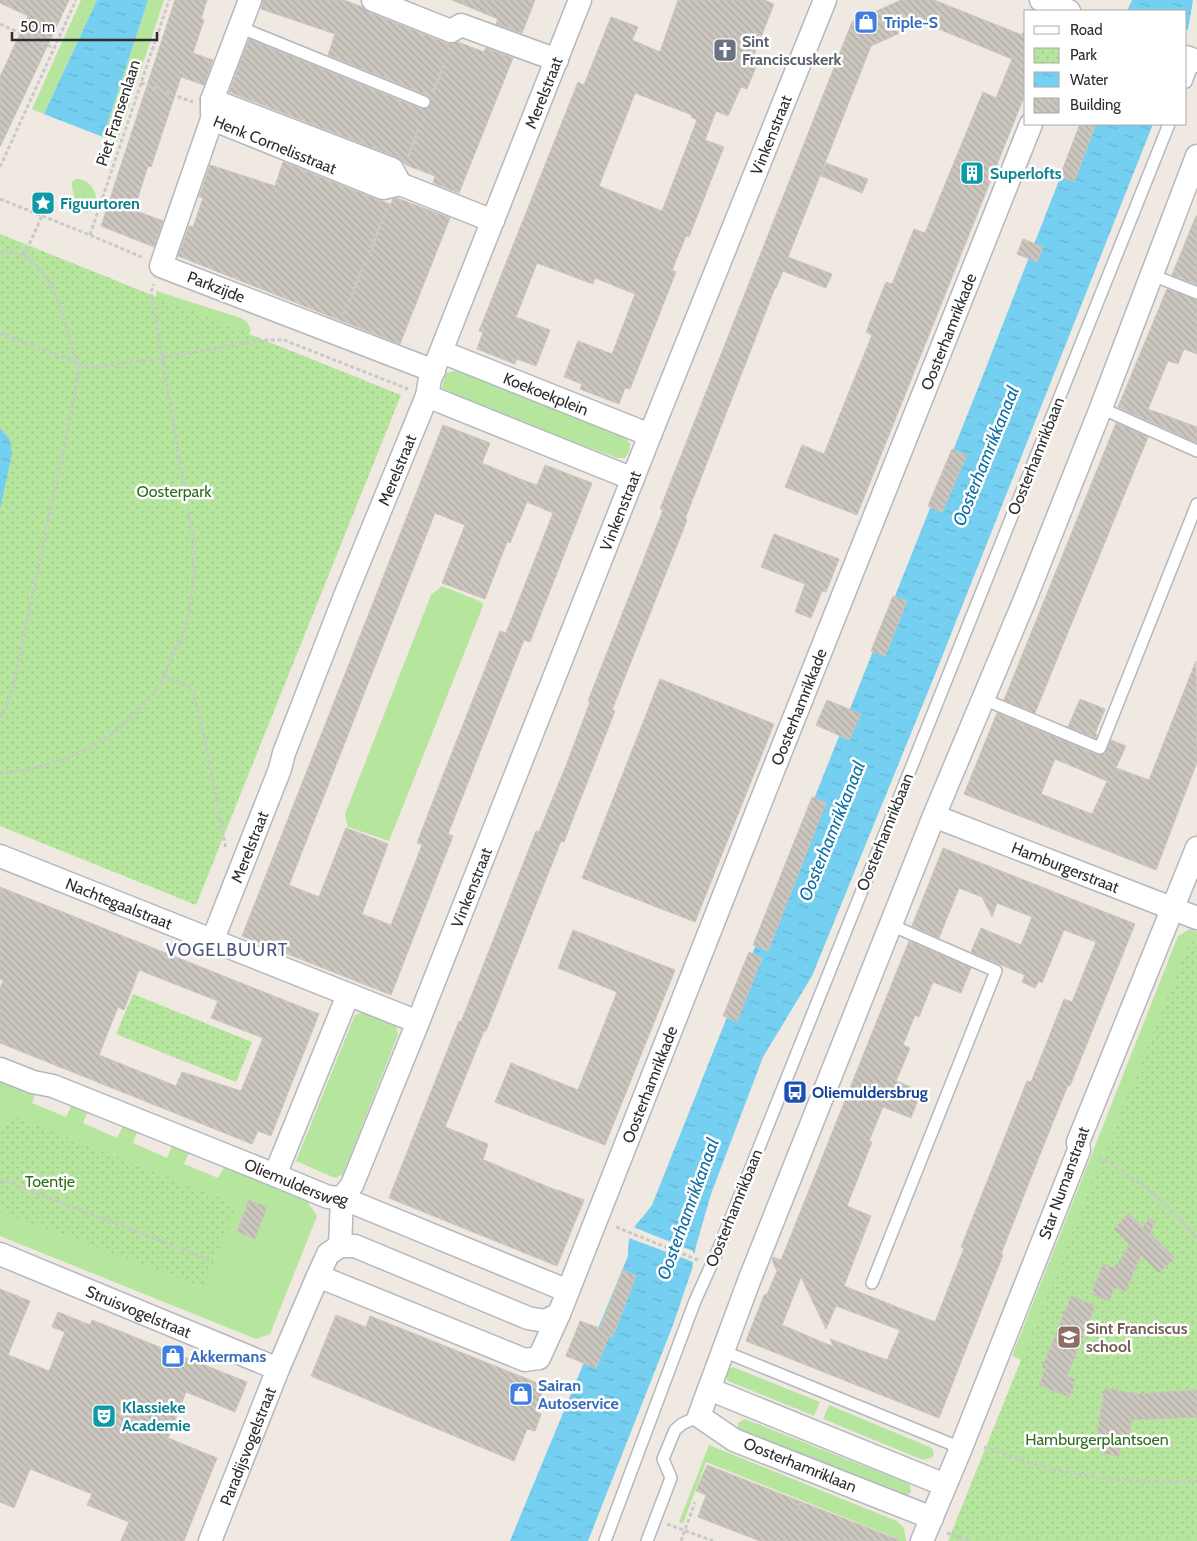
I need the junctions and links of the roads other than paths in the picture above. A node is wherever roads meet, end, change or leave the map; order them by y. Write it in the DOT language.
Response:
graph roads {
  1 [pos="250,0"];
  2 [pos="373,0"];
  3 [pos="580,0"];
  4 [pos="825,0"];
  5 [pos="1041,0"];
  6 [pos="1066,10"];
  7 [pos="239,27"];
  8 [pos="1194,58"];
  9 [pos="557,60"];
  10 [pos="1187,79"];
  11 [pos="424,102"];
  12 [pos="212,109"];
  13 [pos="1032,125"];
  14 [pos="1169,125"];
  15 [pos="1197,156"];
  16 [pos="493,221"];
  17 [pos="161,266"];
  18 [pos="1152,276"];
  19 [pos="1197,293"];
  20 [pos="433,375"];
  21 [pos="1101,408"];
  22 [pos="650,436"];
  23 [pos="1197,451"];
  24 [pos="633,479"];
  25 [pos="1197,504"];
  26 [pos="983,699"];
  27 [pos="934,816"];
  28 [pos="1197,848"];
  29 [pos="0,856"];
  30 [pos="1171,909"];
  31 [pos="1197,918"];
  32 [pos="891,925"];
  33 [pos="213,940"];
  34 [pos="348,995"];
  35 [pos="418,1022"];
  36 [pos="0,1069"];
  37 [pos="275,1175"];
  38 [pos="342,1198"];
  39 [pos="340,1246"];
  40 [pos="0,1254"];
  41 [pos="318,1276"];
  42 [pos="872,1283"];
  43 [pos="568,1291"];
  44 [pos="559,1314"];
  45 [pos="723,1351"];
  46 [pos="278,1369"];
  47 [pos="709,1389"];
  48 [pos="699,1416"];
  49 [pos="961,1448"];
  50 [pos="945,1485"];
  51 [pos="932,1518"];
  52 [pos="210,1541"];
  53 [pos="605,1541"];
  54 [pos="647,1541"];
  55 [pos="922,1541"];
  1 -- 7 [label="street"];
  2 -- 9 [label="street"];
  3 -- 9 [label="street, Merelstraat"];
  4 -- 22 [label="street, Vinkenstraat"];
  5 -- 6 [label="street"];
  7 -- 11 [label="lane"];
  7 -- 12 [label="street"];
  8 -- 10 [label="lane"];
  9 -- 16 [label="street, Merelstraat"];
  12 -- 16 [label="street, Henk Cornelisstraat"];
  12 -- 17 [label="street, Henk Cornelisstraat"];
  13 -- 43 [label="street, Oosterhamrikkade"];
  14 -- 53 [label="lane, Oosterhamrikbaan"];
  15 -- 18 [label="street"];
  16 -- 20 [label="street, Merelstraat"];
  17 -- 20 [label="street, Parkzijde"];
  18 -- 19 [label="lane"];
  18 -- 21 [label="street"];
  20 -- 22 [label="street, Koekoekplein"];
  20 -- 24 [label="street"];
  20 -- 33 [label="street, Merelstraat"];
  21 -- 23 [label="lane"];
  21 -- 26 [label="street"];
  22 -- 24 [label="street, Vinkenstraat"];
  24 -- 35 [label="street, Vinkenstraat"];
  25 -- 26 [label="lane"];
  26 -- 27 [label="street"];
  27 -- 30 [label="street, Hamburgerstraat"];
  27 -- 32 [label="street"];
  28 -- 30 [label="street, Star Numanstraat"];
  29 -- 33 [label="street, Nachtegaalstraat"];
  30 -- 31 [label="street, Hamburgerstraat"];
  30 -- 49 [label="street, Star Numanstraat"];
  32 -- 42 [label="lane"];
  32 -- 45 [label="street"];
  33 -- 34 [label="street, Nachtegaalstraat"];
  34 -- 35 [label="street"];
  34 -- 37 [label="street"];
  35 -- 38 [label="street, Vinkenstraat"];
  36 -- 37 [label="street, Oliemuldersweg"];
  37 -- 38 [label="street, Oliemuldersweg"];
  38 -- 39 [label="street, Vinkenstraat"];
  38 -- 43 [label="street, Oliemuldersweg"];
  39 -- 41 [label="street, Paradijsvogelstraat"];
  39 -- 44 [label="street"];
  40 -- 46 [label="street, Struisvogelstraat"];
  41 -- 44 [label="street"];
  41 -- 46 [label="street, Paradijsvogelstraat"];
  43 -- 44 [label="street"];
  45 -- 47 [label="street"];
  45 -- 49 [label="lane"];
  46 -- 52 [label="street, Paradijsvogelstraat"];
  47 -- 48 [label="street"];
  47 -- 50 [label="street"];
  48 -- 51 [label="street, Oosterhamriklaan"];
  48 -- 54 [label="lane"];
  49 -- 50 [label="street, Star Numanstraat"];
  50 -- 51 [label="street, Star Numanstraat"];
  51 -- 55 [label="street, Star Numanstraat"];
}
